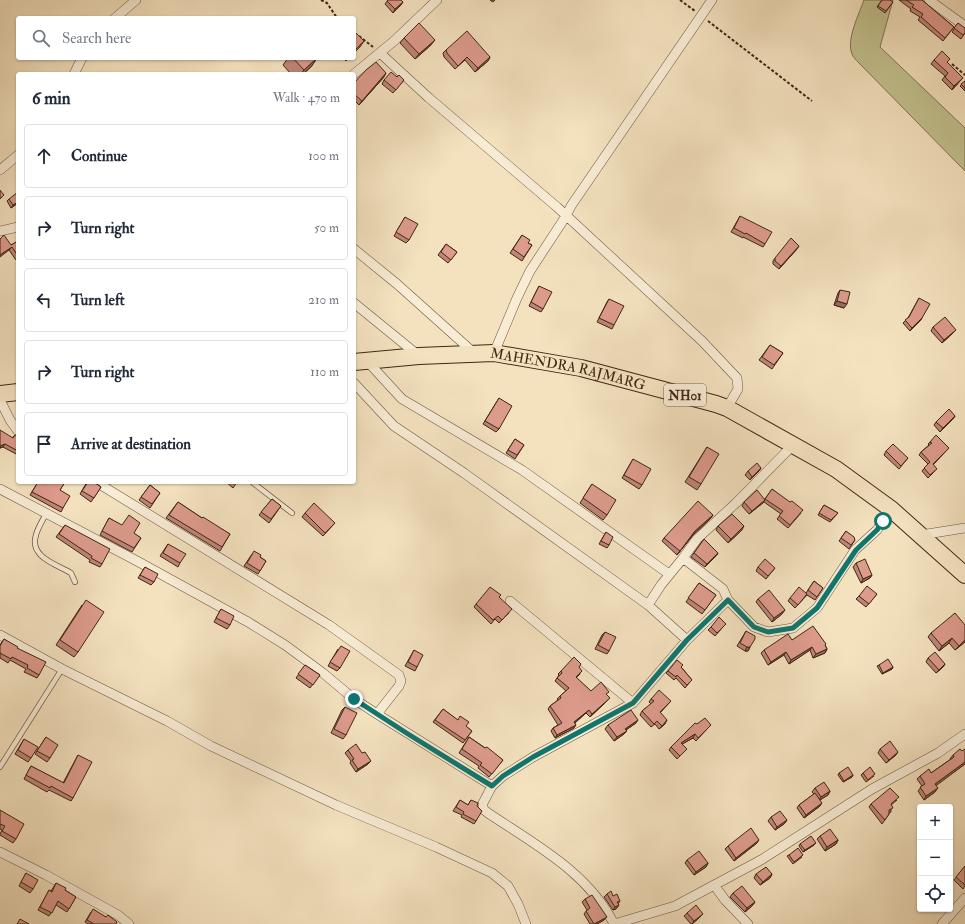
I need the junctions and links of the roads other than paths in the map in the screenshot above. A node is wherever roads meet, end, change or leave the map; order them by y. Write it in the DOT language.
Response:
graph roads {
  1 [pos="136,0"];
  2 [pos="437,0"];
  3 [pos="712,0"];
  4 [pos="929,0"];
  5 [pos="117,16"];
  6 [pos="965,26"];
  7 [pos="380,53"];
  8 [pos="81,60"];
  9 [pos="75,72"];
  10 [pos="356,72"];
  11 [pos="16,157"];
  12 [pos="0,170"];
  13 [pos="566,216"];
  14 [pos="16,227"];
  15 [pos="0,231"];
  16 [pos="356,251"];
  17 [pos="356,305"];
  18 [pos="494,352"];
  19 [pos="474,354"];
  20 [pos="419,356"];
  21 [pos="361,362"];
  22 [pos="356,385"];
  23 [pos="16,392"];
  24 [pos="0,394"];
  25 [pos="0,400"];
  26 [pos="727,408"];
  27 [pos="16,428"];
  28 [pos="793,445"];
  29 [pos="99,484"];
  30 [pos="255,484"];
  31 [pos="0,488"];
  32 [pos="891,509"];
  33 [pos="47,512"];
  34 [pos="292,513"];
  35 [pos="965,528"];
  36 [pos="921,535"];
  37 [pos="683,558"];
  38 [pos="669,574"];
  39 [pos="965,575"];
  40 [pos="75,582"];
  41 [pos="728,600"];
  42 [pos="510,601"];
  43 [pos="648,605"];
  44 [pos="0,635"];
  45 [pos="687,640"];
  46 [pos="62,669"];
  47 [pos="633,703"];
  48 [pos="377,714"];
  49 [pos="965,734"];
  50 [pos="0,767"];
  51 [pos="492,786"];
  52 [pos="0,852"];
  53 [pos="714,885"];
  54 [pos="965,898"];
  55 [pos="129,924"];
  56 [pos="526,924"];
  57 [pos="614,924"];
  58 [pos="748,924"];
  59 [pos="942,924"];
  1 -- 5 [label="street"];
  2 -- 7 [label="street"];
  3 -- 13 [label="street"];
  4 -- 6 [label="street"];
  7 -- 10 [label="street"];
  7 -- 13 [label="street"];
  8 -- 9 [label="street"];
  11 -- 12 [label="street"];
  13 -- 18 [label="street"];
  13 -- 26 [label="street"];
  14 -- 15 [label="street"];
  16 -- 19 [label="street"];
  17 -- 20 [label="street"];
  18 -- 19 [label="highway, MAHENDRA RAJMARG / NH01"];
  18 -- 26 [label="highway, MAHENDRA RAJMARG / NH01"];
  19 -- 20 [label="highway, MAHENDRA RAJMARG / NH01"];
  20 -- 21 [label="highway, MAHENDRA RAJMARG / NH01"];
  21 -- 38 [label="street"];
  22 -- 43 [label="street"];
  23 -- 24 [label="highway"];
  25 -- 27 [label="street"];
  26 -- 28 [label="highway, MAHENDRA RAJMARG / NH01"];
  28 -- 32 [label="highway, MAHENDRA RAJMARG / NH01"];
  28 -- 37 [label="street"];
  29 -- 48 [label="street"];
  30 -- 34 [label="lane"];
  31 -- 33 [label="street"];
  32 -- 36 [label="highway, MAHENDRA RAJMARG / NH01"];
  32 -- 41 [label="street"];
  33 -- 40 [label="lane"];
  33 -- 48 [label="street"];
  35 -- 36 [label="street"];
  36 -- 39 [label="highway, MAHENDRA RAJMARG / NH01"];
  37 -- 38 [label="street"];
  37 -- 41 [label="street"];
  38 -- 43 [label="street"];
  41 -- 45 [label="street"];
  42 -- 47 [label="street"];
  43 -- 45 [label="street"];
  44 -- 46 [label="street"];
  45 -- 47 [label="street"];
  46 -- 50 [label="lane"];
  46 -- 56 [label="street"];
  47 -- 51 [label="street"];
  48 -- 51 [label="street"];
  49 -- 53 [label="street"];
  51 -- 57 [label="street"];
  52 -- 55 [label="street"];
  53 -- 57 [label="street"];
  53 -- 58 [label="street"];
  54 -- 59 [label="street"];
}
